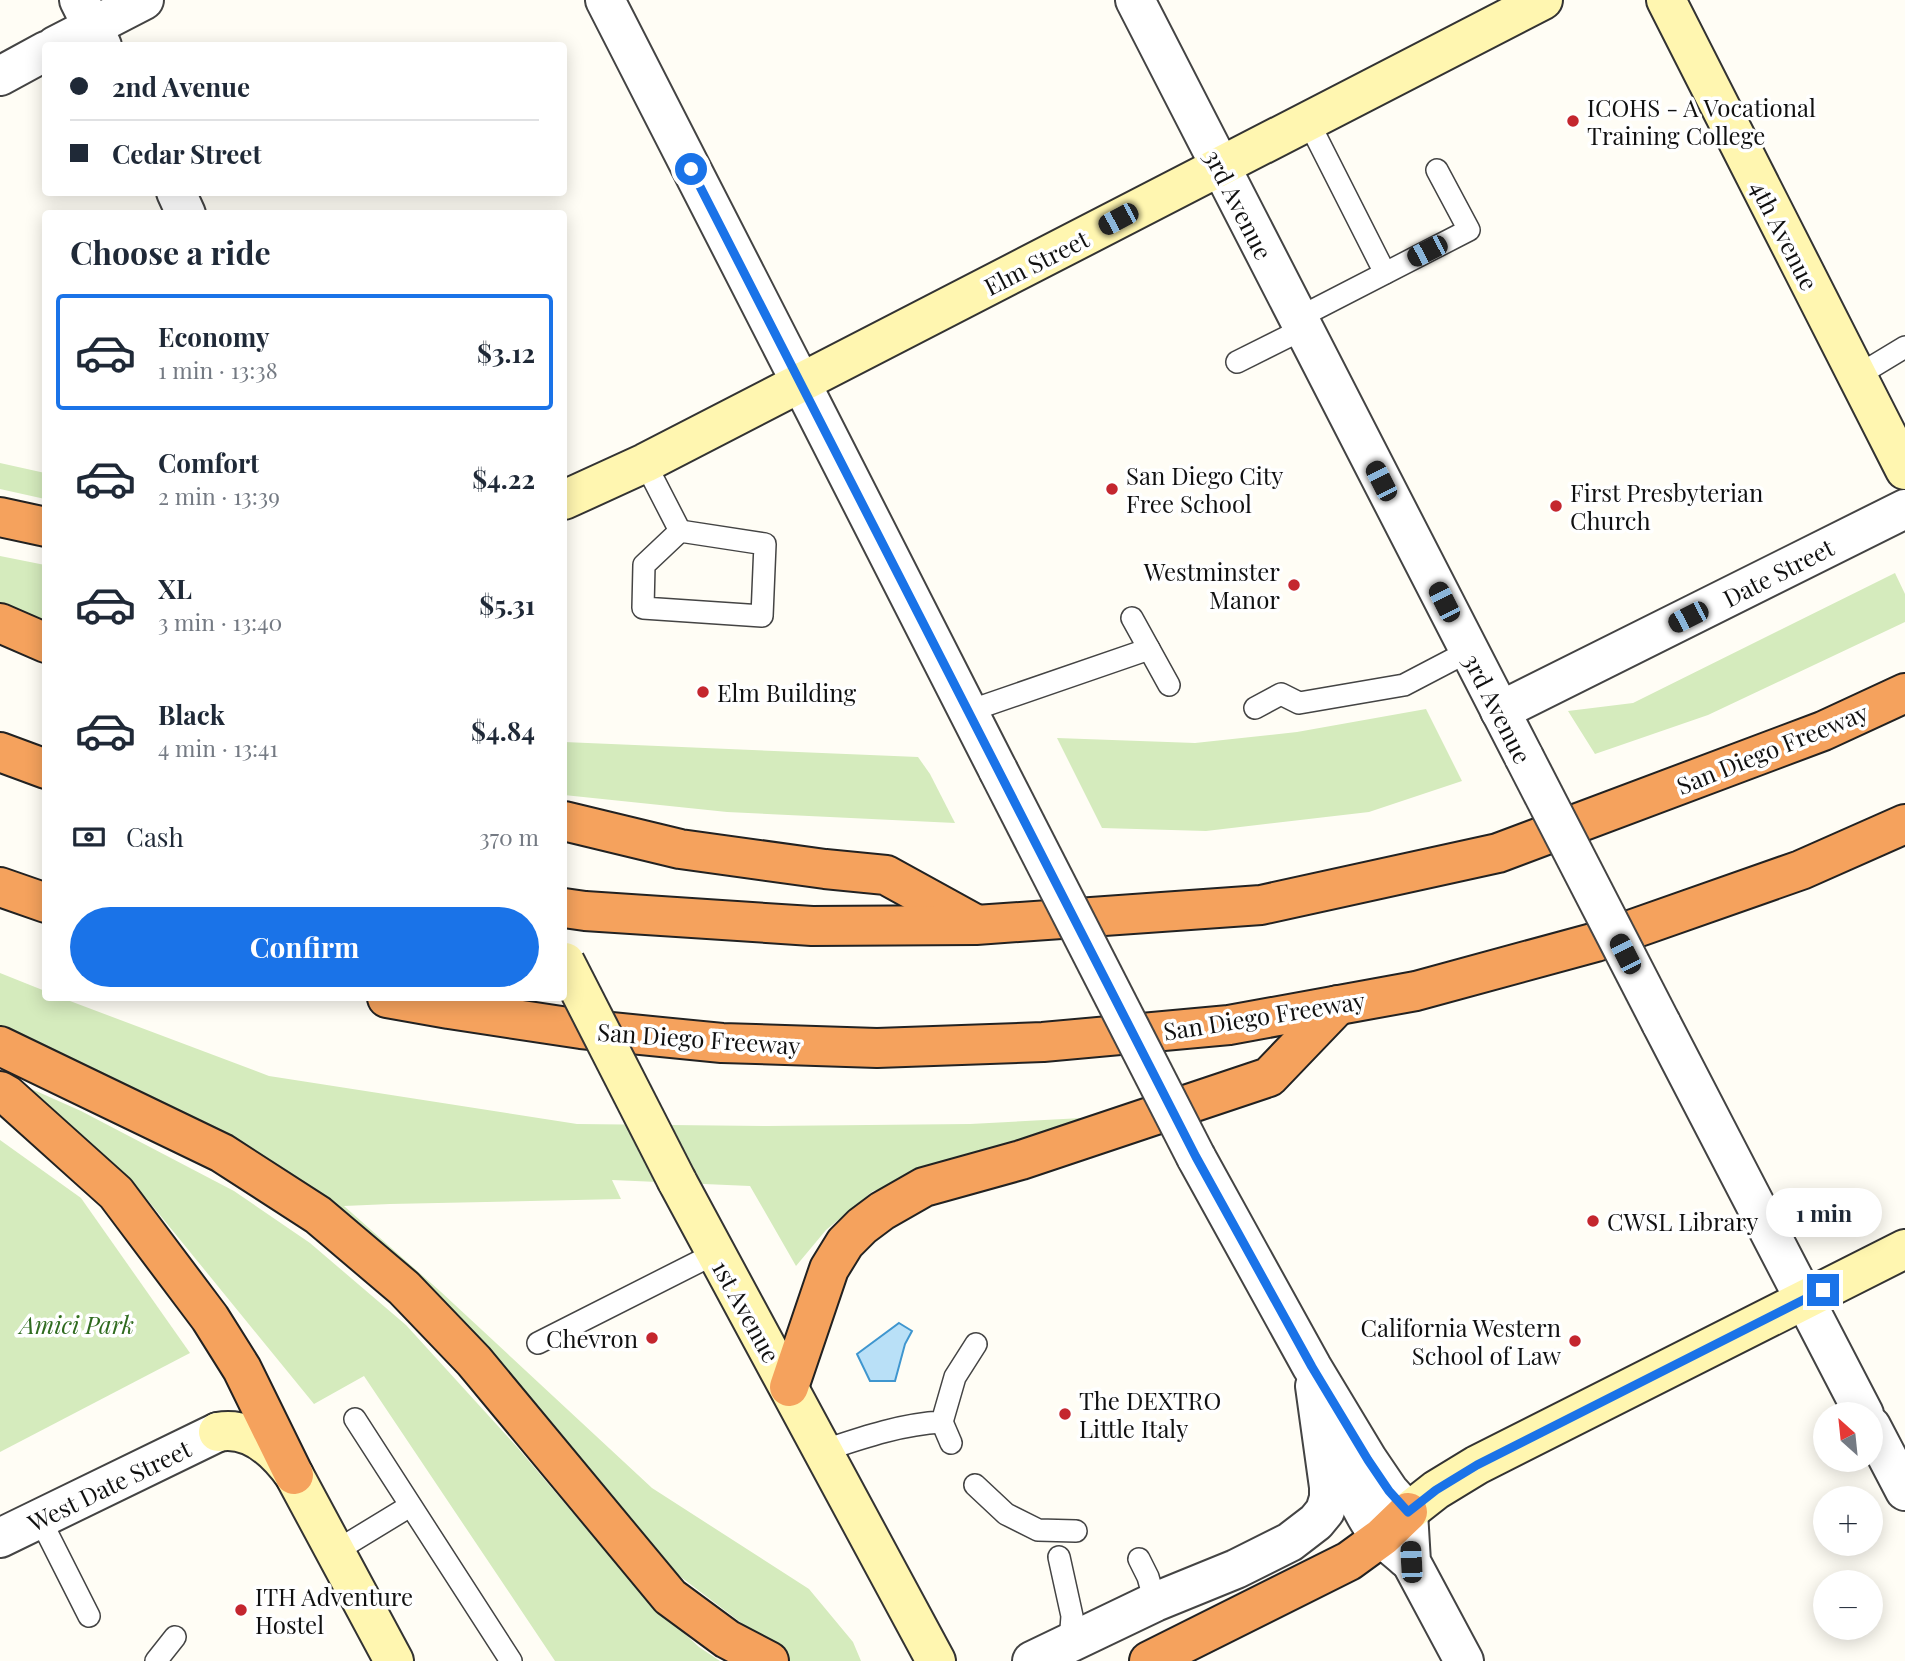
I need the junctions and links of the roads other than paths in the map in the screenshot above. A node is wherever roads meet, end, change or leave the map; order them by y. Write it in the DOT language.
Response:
graph roads {
  1 [pos="144,0"];
  2 [pos="605,0"];
  3 [pos="1135,0"];
  4 [pos="1543,0"];
  5 [pos="1666,0"];
  6 [pos="91,24"];
  7 [pos="62,42"];
  8 [pos="42,53"];
  9 [pos="0,76"];
  10 [pos="1308,121"];
  11 [pos="1220,167"];
  12 [pos="1437,170"];
  13 [pos="1385,273"];
  14 [pos="1300,323"];
  15 [pos="1905,347"];
  16 [pos="1237,362"];
  17 [pos="1857,376"];
  18 [pos="801,383"];
  19 [pos="645,463"];
  20 [pos="1905,470"];
  21 [pos="567,499"];
  22 [pos="1905,509"];
  23 [pos="0,517"];
  24 [pos="42,526"];
  25 [pos="681,531"];
  26 [pos="1132,618"];
  27 [pos="0,623"];
  28 [pos="42,641"];
  29 [pos="1149,649"];
  30 [pos="1469,650"];
  31 [pos="1169,685"];
  32 [pos="1905,693"];
  33 [pos="1255,708"];
  34 [pos="968,711"];
  35 [pos="1500,711"];
  36 [pos="0,751"];
  37 [pos="42,767"];
  38 [pos="567,822"];
  39 [pos="1905,824"];
  40 [pos="0,887"];
  41 [pos="42,901"];
  42 [pos="567,908"];
  43 [pos="976,925"];
  44 [pos="567,965"];
  45 [pos="404,1001"];
  46 [pos="1338,1006"];
  47 [pos="0,1046"];
  48 [pos="0,1091"];
  49 [pos="1905,1249"];
  50 [pos="716,1253"];
  51 [pos="1804,1300"];
  52 [pos="538,1343"];
  53 [pos="976,1344"];
  54 [pos="1312,1367"];
  55 [pos="789,1387"];
  56 [pos="1858,1402"];
  57 [pos="355,1419"];
  58 [pos="942,1422"];
  59 [pos="218,1432"];
  60 [pos="951,1443"];
  61 [pos="1883,1449"];
  62 [pos="822,1451"];
  63 [pos="294,1475"];
  64 [pos="975,1485"];
  65 [pos="1905,1491"];
  66 [pos="410,1506"];
  67 [pos="40,1519"];
  68 [pos="1395,1525"];
  69 [pos="1076,1531"];
  70 [pos="0,1538"];
  71 [pos="336,1551"];
  72 [pos="1059,1557"];
  73 [pos="1139,1559"];
  74 [pos="1155,1602"];
  75 [pos="89,1616"];
  76 [pos="175,1637"];
  77 [pos="1070,1642"];
  78 [pos="156,1661"];
  79 [pos="394,1661"];
  80 [pos="511,1661"];
  81 [pos="769,1661"];
  82 [pos="936,1661"];
  83 [pos="1032,1661"];
  84 [pos="1149,1661"];
  85 [pos="1464,1661"];
  1 -- 6 [label="street"];
  2 -- 18 [label="street"];
  3 -- 11 [label="street, 3rd Avenue"];
  4 -- 10 [label="main road, Elm Street"];
  5 -- 17 [label="main road, 4th Avenue"];
  6 -- 7 [label="street"];
  8 -- 9 [label="street"];
  10 -- 11 [label="main road, Elm Street"];
  10 -- 13 [label="lane"];
  11 -- 14 [label="street, 3rd Avenue"];
  11 -- 18 [label="main road, Elm Street"];
  12 -- 13 [label="lane"];
  13 -- 14 [label="lane"];
  14 -- 16 [label="lane"];
  14 -- 30 [label="street, 3rd Avenue"];
  15 -- 17 [label="lane"];
  17 -- 20 [label="main road, 4th Avenue"];
  18 -- 19 [label="main road, Elm Street"];
  18 -- 34 [label="street"];
  19 -- 21 [label="main road, Elm Street"];
  19 -- 25 [label="lane"];
  22 -- 35 [label="street, Date Street"];
  23 -- 24 [label="highway"];
  25 -- 25 [label="lane"];
  26 -- 29 [label="lane"];
  27 -- 28 [label="highway"];
  29 -- 31 [label="lane"];
  29 -- 34 [label="lane"];
  30 -- 33 [label="lane"];
  30 -- 35 [label="street, 3rd Avenue"];
  32 -- 43 [label="highway, San Diego Freeway"];
  34 -- 54 [label="street, bridge"];
  35 -- 51 [label="street, 3rd Avenue, bridge"];
  36 -- 37 [label="highway"];
  38 -- 43 [label="highway"];
  39 -- 46 [label="highway, San Diego Freeway"];
  40 -- 41 [label="highway"];
  42 -- 43 [label="highway, San Diego Freeway"];
  44 -- 50 [label="main road, 1st Avenue, bridge"];
  45 -- 46 [label="highway, San Diego Freeway"];
  46 -- 55 [label="highway"];
  47 -- 81 [label="highway"];
  48 -- 63 [label="highway"];
  49 -- 51 [label="main road"];
  50 -- 52 [label="lane"];
  50 -- 55 [label="main road, 1st Avenue"];
  51 -- 56 [label="street, 3rd Avenue"];
  51 -- 68 [label="main road"];
  53 -- 58 [label="lane"];
  54 -- 68 [label="street"];
  54 -- 74 [label="street"];
  55 -- 62 [label="main road, 1st Avenue"];
  57 -- 66 [label="lane"];
  58 -- 60 [label="lane"];
  58 -- 62 [label="lane"];
  59 -- 63 [label="main road"];
  59 -- 67 [label="street, West Date Street"];
  61 -- 65 [label="street"];
  62 -- 82 [label="main road, 1st Avenue"];
  63 -- 71 [label="main road"];
  64 -- 69 [label="lane"];
  66 -- 71 [label="lane"];
  66 -- 80 [label="lane"];
  67 -- 70 [label="street, West Date Street"];
  67 -- 75 [label="lane"];
  68 -- 84 [label="highway"];
  68 -- 85 [label="street"];
  71 -- 79 [label="main road"];
  72 -- 77 [label="lane"];
  73 -- 74 [label="lane"];
  74 -- 77 [label="street"];
  76 -- 78 [label="lane"];
  77 -- 83 [label="street"];
}
